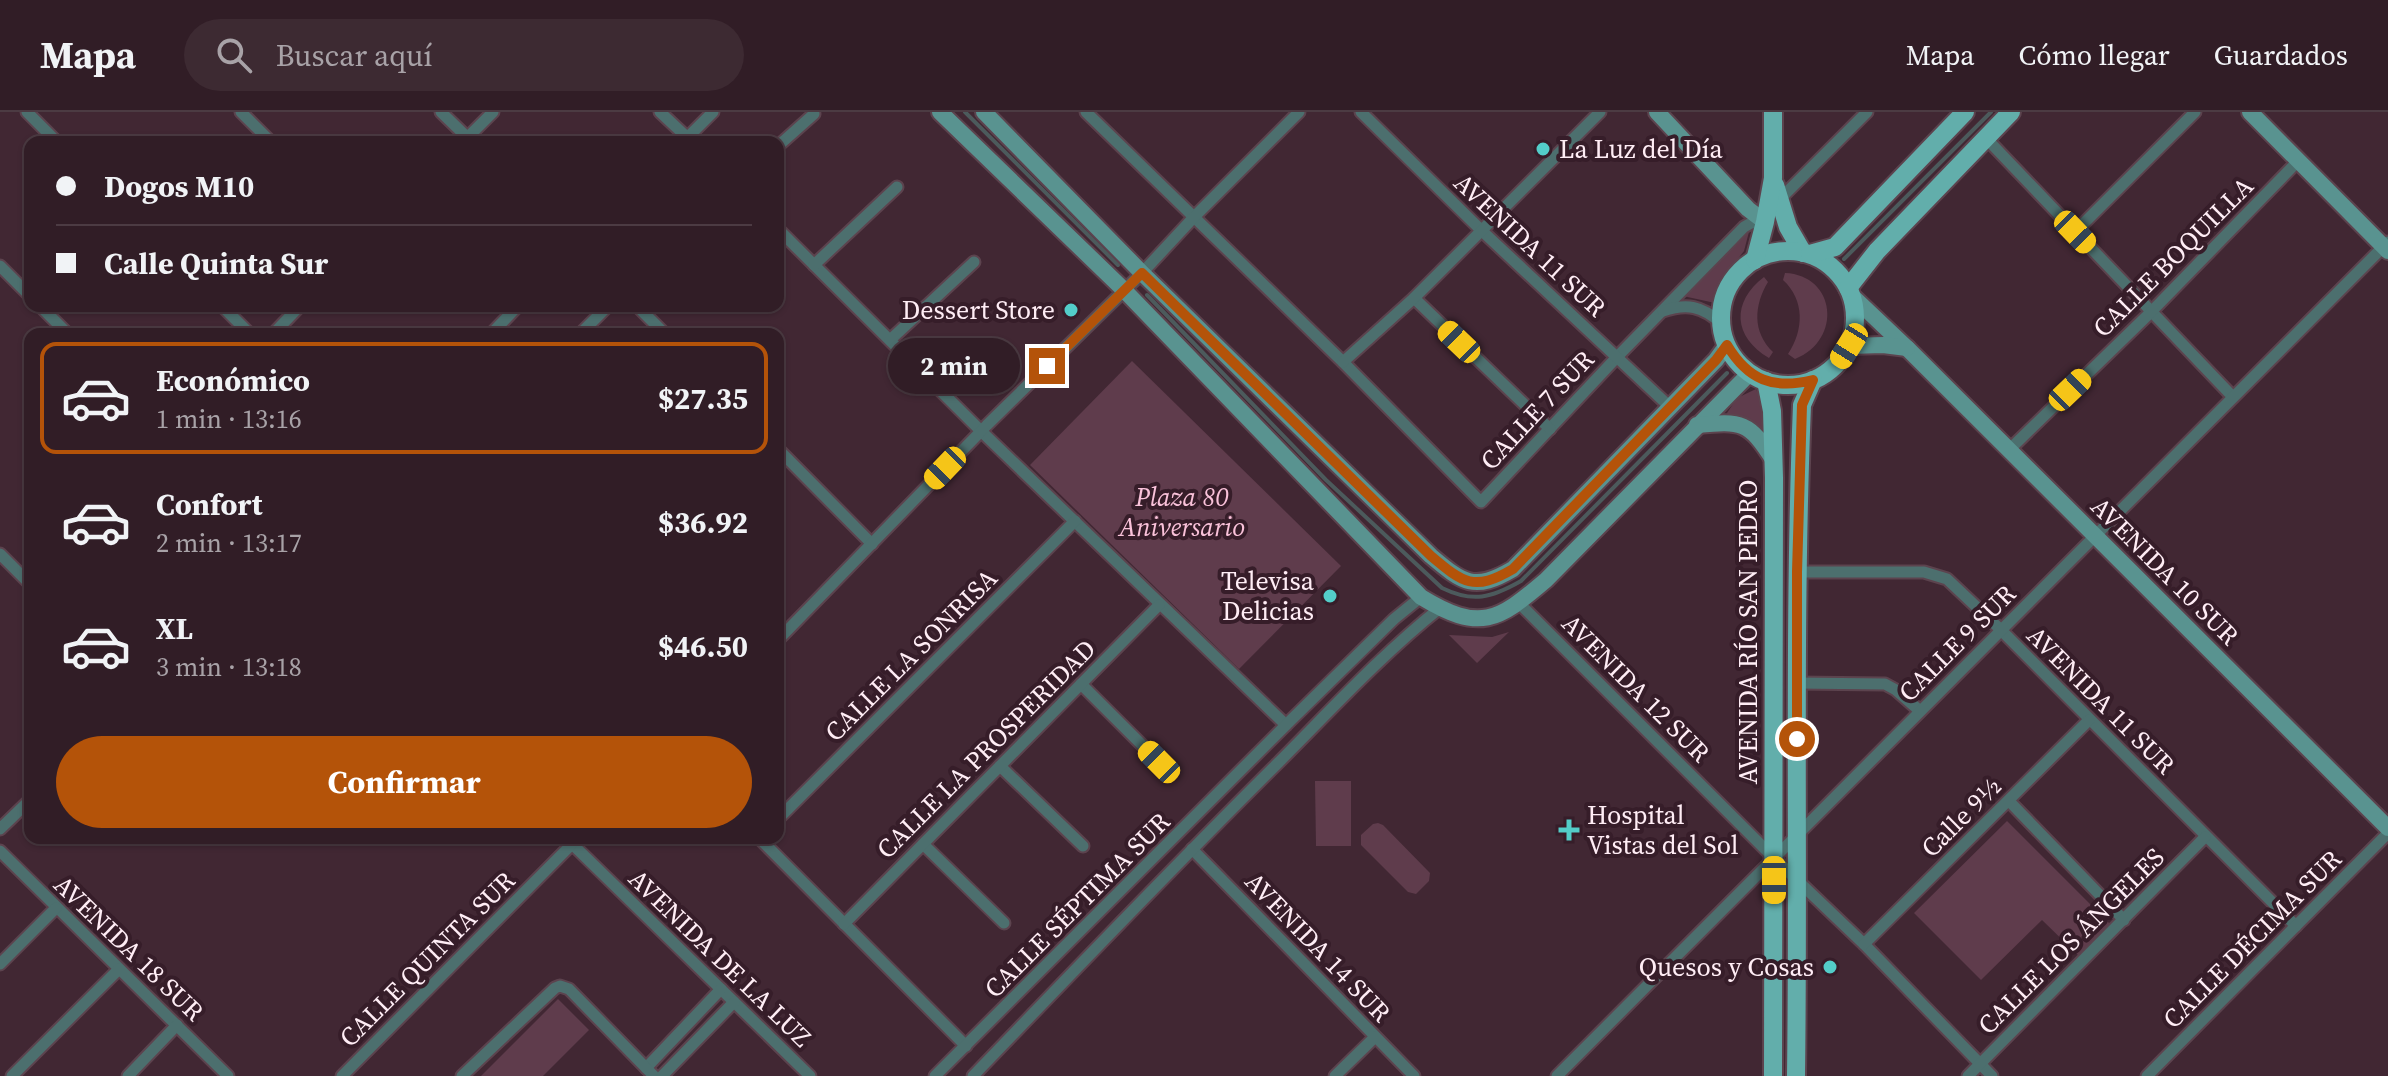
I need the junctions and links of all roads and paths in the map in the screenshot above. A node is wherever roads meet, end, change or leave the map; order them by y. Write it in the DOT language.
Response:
graph roads {
  1 [pos="27,112"];
  2 [pos="241,112"];
  3 [pos="441,112"];
  4 [pos="493,112"];
  5 [pos="660,112"];
  6 [pos="713,112"];
  7 [pos="940,112"];
  8 [pos="984,112"];
  9 [pos="1086,112"];
  10 [pos="1299,112"];
  11 [pos="1361,112"];
  12 [pos="1600,112"];
  13 [pos="1657,112"];
  14 [pos="1773,112"];
  15 [pos="1867,112"];
  16 [pos="1965,112"];
  17 [pos="2011,112"];
  18 [pos="2195,112"];
  19 [pos="2250,112"];
  20 [pos="814,114"];
  21 [pos="51,136"];
  22 [pos="265,136"];
  23 [pos="463,136"];
  24 [pos="471,136"];
  25 [pos="682,136"];
  26 [pos="691,136"];
  27 [pos="1985,137"];
  28 [pos="784,141"];
  29 [pos="2298,161"];
  30 [pos="1773,178"];
  31 [pos="897,187"];
  32 [pos="1779,200"];
  33 [pos="1194,217"];
  34 [pos="1765,222"];
  35 [pos="1481,230"];
  36 [pos="2075,232"];
  37 [pos="784,235"];
  38 [pos="2386,246"];
  39 [pos="1806,253"];
  40 [pos="1755,260"];
  41 [pos="974,262"];
  42 [pos="814,265"];
  43 [pos="0,266"];
  44 [pos="1142,273"];
  45 [pos="24,290"];
  46 [pos="1124,290"];
  47 [pos="1850,291"];
  48 [pos="1414,298"];
  49 [pos="1662,311"];
  50 [pos="46,312"];
  51 [pos="228,312"];
  52 [pos="294,312"];
  53 [pos="512,312"];
  54 [pos="602,312"];
  55 [pos="643,312"];
  56 [pos="2151,312"];
  57 [pos="1721,323"];
  58 [pos="62,328"];
  59 [pos="244,328"];
  60 [pos="279,328"];
  61 [pos="497,328"];
  62 [pos="586,328"];
  63 [pos="659,328"];
  64 [pos="890,340"];
  65 [pos="1727,345"];
  66 [pos="1849,346"];
  67 [pos="1908,349"];
  68 [pos="1617,357"];
  69 [pos="1343,362"];
  70 [pos="1758,377"];
  71 [pos="1813,380"];
  72 [pos="2233,397"];
  73 [pos="1670,407"];
  74 [pos="1697,425"];
  75 [pos="1550,429"];
  76 [pos="981,431"];
  77 [pos="2009,450"];
  78 [pos="784,455"];
  79 [pos="1774,461"];
  80 [pos="1075,521"];
  81 [pos="2095,535"];
  82 [pos="872,544"];
  83 [pos="0,554"];
  84 [pos="1797,572"];
  85 [pos="24,578"];
  86 [pos="1421,597"];
  87 [pos="1519,603"];
  88 [pos="1159,605"];
  89 [pos="1440,608"];
  90 [pos="2001,630"];
  91 [pos="784,634"];
  92 [pos="1796,683"];
  93 [pos="1081,684"];
  94 [pos="1920,711"];
  95 [pos="2089,720"];
  96 [pos="1286,725"];
  97 [pos="1159,762"];
  98 [pos="1000,766"];
  99 [pos="2009,801"];
  100 [pos="24,806"];
  101 [pos="784,813"];
  102 [pos="0,829"];
  103 [pos="2388,830"];
  104 [pos="1798,833"];
  105 [pos="2205,837"];
  106 [pos="568,844"];
  107 [pos="576,844"];
  108 [pos="765,844"];
  109 [pos="923,844"];
  110 [pos="1083,846"];
  111 [pos="1192,849"];
  112 [pos="0,851"];
  113 [pos="1774,858"];
  114 [pos="1798,881"];
  115 [pos="56,908"];
  116 [pos="2124,920"];
  117 [pos="1004,923"];
  118 [pos="844,924"];
  119 [pos="2296,926"];
  120 [pos="1864,944"];
  121 [pos="0,964"];
  122 [pos="119,969"];
  123 [pos="721,989"];
  124 [pos="734,1002"];
  125 [pos="177,1025"];
  126 [pos="1375,1037"];
  127 [pos="966,1046"];
  128 [pos="1980,1063"];
  129 [pos="650,1072"];
  130 [pos="12,1076"];
  131 [pos="128,1076"];
  132 [pos="228,1076"];
  133 [pos="342,1076"];
  134 [pos="462,1076"];
  135 [pos="662,1076"];
  136 [pos="810,1076"];
  137 [pos="935,1076"];
  138 [pos="973,1076"];
  139 [pos="1335,1076"];
  140 [pos="1414,1076"];
  141 [pos="1557,1076"];
  142 [pos="1773,1076"];
  143 [pos="1796,1076"];
  144 [pos="1968,1076"];
  145 [pos="1992,1076"];
  146 [pos="2147,1076"];
  1 -- 21 [label="street"];
  2 -- 22 [label="street"];
  3 -- 23 [label="street"];
  4 -- 24 [label="street"];
  5 -- 25 [label="street"];
  6 -- 26 [label="street"];
  7 -- 46 [label="main road"];
  8 -- 44 [label="main road"];
  9 -- 33 [label="street"];
  10 -- 33 [label="street"];
  11 -- 35 [label="street, AVENIDA 11 SUR"];
  12 -- 35 [label="street"];
  13 -- 34 [label="main road"];
  14 -- 30 [label="main road"];
  15 -- 32 [label="street"];
  16 -- 39 [label="main road"];
  17 -- 27 [label="main road"];
  18 -- 36 [label="street"];
  19 -- 29 [label="main road"];
  20 -- 28 [label="street"];
  27 -- 36 [label="street"];
  27 -- 47 [label="main road"];
  29 -- 38 [label="main road"];
  29 -- 56 [label="street, CALLE BOQUILLA"];
  30 -- 32 [label="main road"];
  30 -- 34 [label="main road"];
  31 -- 42 [label="street"];
  32 -- 39 [label="main road"];
  33 -- 44 [label="street"];
  33 -- 69 [label="street"];
  34 -- 40 [label="main road"];
  34 -- 49 [label="street, CALLE 7 SUR"];
  35 -- 48 [label="street"];
  35 -- 68 [label="street, AVENIDA 11 SUR"];
  36 -- 56 [label="street"];
  37 -- 42 [label="street"];
  38 -- 72 [label="street, CALLE 9 SUR"];
  39 -- 40 [label="main road"];
  39 -- 47 [label="main road"];
  40 -- 57 [label="main road"];
  41 -- 64 [label="street"];
  42 -- 64 [label="street"];
  43 -- 45 [label="street"];
  44 -- 46 [label="street"];
  44 -- 73 [label="main road"];
  46 -- 76 [label="street"];
  46 -- 86 [label="main road"];
  47 -- 66 [label="main road"];
  47 -- 67 [label="main road, AVENIDA 10 SUR"];
  48 -- 69 [label="street"];
  48 -- 75 [label="street"];
  49 -- 57 [label="street"];
  49 -- 68 [label="street, CALLE 7 SUR"];
  50 -- 58 [label="street"];
  51 -- 59 [label="street"];
  52 -- 60 [label="street"];
  53 -- 61 [label="street"];
  54 -- 62 [label="street"];
  55 -- 63 [label="street"];
  56 -- 72 [label="street"];
  56 -- 77 [label="street, CALLE BOQUILLA"];
  57 -- 65 [label="main road"];
  64 -- 76 [label="street"];
  65 -- 70 [label="main road"];
  65 -- 73 [label="main road"];
  66 -- 67 [label="main road"];
  66 -- 71 [label="main road"];
  67 -- 77 [label="main road, AVENIDA 10 SUR"];
  68 -- 73 [label="street, AVENIDA 11 SUR"];
  68 -- 75 [label="street, CALLE 7 SUR"];
  69 -- 75 [label="street, CALLE 7 SUR"];
  70 -- 71 [label="main road"];
  70 -- 74 [label="main road"];
  70 -- 79 [label="main road, AVENIDA RÍO SAN PEDRO"];
  71 -- 84 [label="main road, AVENIDA RÍO SAN PEDRO"];
  72 -- 81 [label="street, CALLE 9 SUR"];
  74 -- 79 [label="main road"];
  74 -- 87 [label="main road"];
  76 -- 80 [label="street"];
  76 -- 82 [label="street"];
  77 -- 81 [label="main road, AVENIDA 10 SUR"];
  78 -- 82 [label="street"];
  79 -- 113 [label="main road, AVENIDA RÍO SAN PEDRO"];
  80 -- 88 [label="street"];
  80 -- 101 [label="street, CALLE LA SONRISA"];
  81 -- 90 [label="street, CALLE 9 SUR"];
  81 -- 103 [label="main road, AVENIDA 10 SUR"];
  82 -- 91 [label="street"];
  83 -- 85 [label="street"];
  84 -- 90 [label="street, AVENIDA 11 SUR"];
  84 -- 92 [label="main road, AVENIDA RÍO SAN PEDRO"];
  86 -- 89 [label="main road"];
  86 -- 96 [label="street, CALLE SÉPTIMA SUR"];
  87 -- 89 [label="main road"];
  87 -- 113 [label="street, AVENIDA 12 SUR"];
  88 -- 93 [label="street, CALLE LA PROSPERIDAD"];
  88 -- 96 [label="street"];
  89 -- 111 [label="street, CALLE SÉPTIMA SUR"];
  90 -- 94 [label="street, CALLE 9 SUR"];
  90 -- 95 [label="street, AVENIDA 11 SUR"];
  92 -- 94 [label="street"];
  92 -- 104 [label="main road, AVENIDA RÍO SAN PEDRO"];
  93 -- 97 [label="street"];
  93 -- 98 [label="street, CALLE LA PROSPERIDAD"];
  94 -- 104 [label="street, CALLE 9 SUR"];
  95 -- 99 [label="street, Calle 9½"];
  95 -- 105 [label="street, AVENIDA 11 SUR"];
  96 -- 127 [label="street, CALLE SÉPTIMA SUR"];
  98 -- 109 [label="street, CALLE LA PROSPERIDAD"];
  98 -- 110 [label="street"];
  99 -- 116 [label="street"];
  99 -- 120 [label="street, Calle 9½"];
  100 -- 102 [label="street"];
  103 -- 119 [label="street, CALLE DÉCIMA SUR"];
  104 -- 113 [label="street, CALLE 9 SUR"];
  104 -- 114 [label="main road, AVENIDA RÍO SAN PEDRO"];
  105 -- 116 [label="street, CALLE LOS ÁNGELES"];
  105 -- 119 [label="street, AVENIDA 11 SUR"];
  106 -- 133 [label="street, CALLE QUINTA SUR"];
  107 -- 123 [label="street, AVENIDA DE LA LUZ"];
  108 -- 118 [label="street"];
  109 -- 117 [label="street"];
  109 -- 118 [label="street, CALLE LA PROSPERIDAD"];
  111 -- 126 [label="street, AVENIDA 14 SUR"];
  111 -- 138 [label="street, CALLE SÉPTIMA SUR"];
  112 -- 115 [label="street, AVENIDA 18 SUR"];
  113 -- 114 [label="street, AVENIDA 12 SUR"];
  113 -- 141 [label="street, CALLE 9 SUR"];
  113 -- 142 [label="main road, AVENIDA RÍO SAN PEDRO"];
  114 -- 120 [label="street, AVENIDA 12 SUR"];
  114 -- 143 [label="main road, AVENIDA RÍO SAN PEDRO"];
  115 -- 121 [label="street"];
  115 -- 122 [label="street, AVENIDA 18 SUR"];
  116 -- 128 [label="street, CALLE LOS ÁNGELES"];
  118 -- 127 [label="street"];
  119 -- 146 [label="street, CALLE DÉCIMA SUR"];
  120 -- 128 [label="street, AVENIDA 12 SUR"];
  122 -- 125 [label="street, AVENIDA 18 SUR"];
  122 -- 130 [label="street"];
  123 -- 124 [label="street, AVENIDA DE LA LUZ"];
  123 -- 129 [label="street"];
  124 -- 135 [label="street"];
  124 -- 136 [label="street, AVENIDA DE LA LUZ"];
  125 -- 131 [label="street"];
  125 -- 132 [label="street, AVENIDA 18 SUR"];
  126 -- 139 [label="street"];
  126 -- 140 [label="street, AVENIDA 14 SUR"];
  127 -- 137 [label="street, CALLE SÉPTIMA SUR"];
  128 -- 144 [label="street, CALLE LOS ÁNGELES"];
  128 -- 145 [label="street, AVENIDA 12 SUR"];
  129 -- 134 [label="street"];
}
